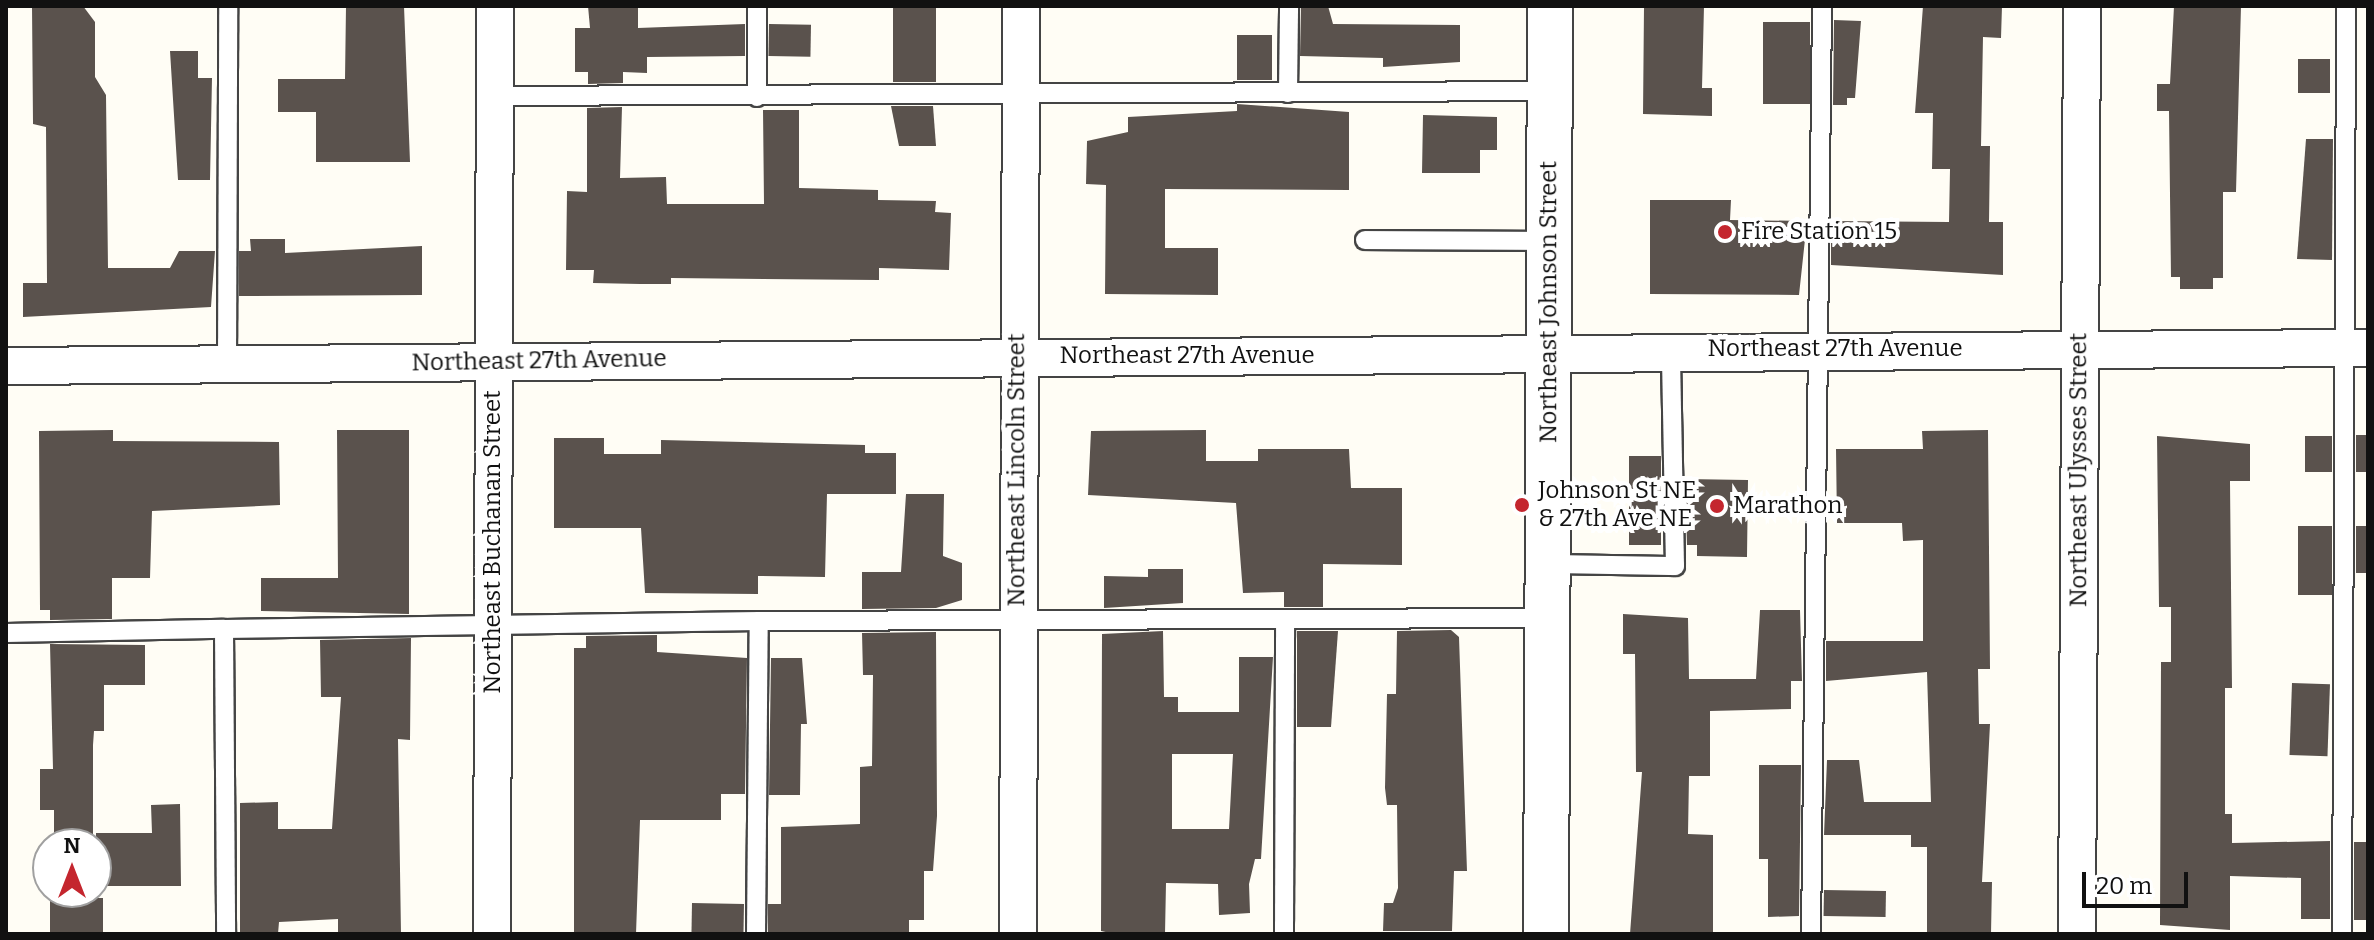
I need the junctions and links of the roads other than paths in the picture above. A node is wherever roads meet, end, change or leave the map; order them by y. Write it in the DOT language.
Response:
graph roads {
  1 [pos="228,6"];
  2 [pos="495,6"];
  3 [pos="757,6"];
  4 [pos="1021,6"];
  5 [pos="1289,6"];
  6 [pos="1550,6"];
  7 [pos="1822,6"];
  8 [pos="2082,6"];
  9 [pos="2346,6"];
  10 [pos="1549,91"];
  11 [pos="1288,93"];
  12 [pos="495,96"];
  13 [pos="1020,96"];
  14 [pos="757,97"];
  15 [pos="1365,240"];
  16 [pos="1549,241"];
  17 [pos="2356,348"];
  18 [pos="1814,349"];
  19 [pos="2079,349"];
  20 [pos="1671,350"];
  21 [pos="1549,352"];
  22 [pos="1017,357"];
  23 [pos="493,361"];
  24 [pos="227,365"];
  25 [pos="6,366"];
  26 [pos="1548,564"];
  27 [pos="1018,618"];
  28 [pos="1548,618"];
  29 [pos="1285,620"];
  30 [pos="759,621"];
  31 [pos="492,623"];
  32 [pos="224,629"];
  33 [pos="6,633"];
  34 [pos="226,934"];
  35 [pos="492,934"];
  36 [pos="756,934"];
  37 [pos="1018,934"];
  38 [pos="1284,934"];
  39 [pos="1546,934"];
  40 [pos="1811,934"];
  41 [pos="2077,934"];
  42 [pos="2342,934"];
  1 -- 24 [label="lane"];
  2 -- 12 [label="street, Northeast Buchanan Street"];
  3 -- 14 [label="lane"];
  4 -- 13 [label="street, Northeast Lincoln Street"];
  5 -- 11 [label="lane"];
  6 -- 10 [label="street, Northeast Johnson Street"];
  7 -- 18 [label="lane"];
  8 -- 19 [label="street, Northeast Ulysses Street"];
  9 -- 17 [label="lane"];
  10 -- 11 [label="lane"];
  10 -- 16 [label="street, Northeast Johnson Street"];
  11 -- 13 [label="lane"];
  12 -- 14 [label="lane"];
  12 -- 23 [label="street, Northeast Buchanan Street"];
  13 -- 14 [label="lane"];
  13 -- 22 [label="street, Northeast Lincoln Street"];
  15 -- 16 [label="lane"];
  16 -- 21 [label="street, Northeast Johnson Street"];
  17 -- 19 [label="street, Northeast 27th Avenue"];
  17 -- 42 [label="lane"];
  18 -- 19 [label="street, Northeast 27th Avenue"];
  18 -- 20 [label="street, Northeast 27th Avenue"];
  18 -- 40 [label="lane"];
  19 -- 41 [label="street, Northeast Ulysses Street"];
  20 -- 21 [label="street, Northeast 27th Avenue"];
  20 -- 26 [label="lane"];
  21 -- 22 [label="street, Northeast 27th Avenue"];
  21 -- 26 [label="street, Northeast Johnson Street"];
  22 -- 23 [label="street, Northeast 27th Avenue"];
  22 -- 27 [label="street, Northeast Lincoln Street"];
  23 -- 24 [label="street, Northeast 27th Avenue"];
  23 -- 31 [label="street, Northeast Buchanan Street"];
  24 -- 25 [label="street, Northeast 27th Avenue"];
  26 -- 28 [label="street, Northeast Johnson Street"];
  27 -- 29 [label="lane"];
  27 -- 30 [label="lane"];
  27 -- 37 [label="street, Northeast Lincoln Street"];
  28 -- 29 [label="lane"];
  28 -- 39 [label="street, Northeast Johnson Street"];
  29 -- 38 [label="lane"];
  30 -- 31 [label="lane"];
  30 -- 36 [label="lane"];
  31 -- 32 [label="lane"];
  31 -- 35 [label="street, Northeast Buchanan Street"];
  32 -- 33 [label="lane"];
  32 -- 34 [label="lane"];
}
